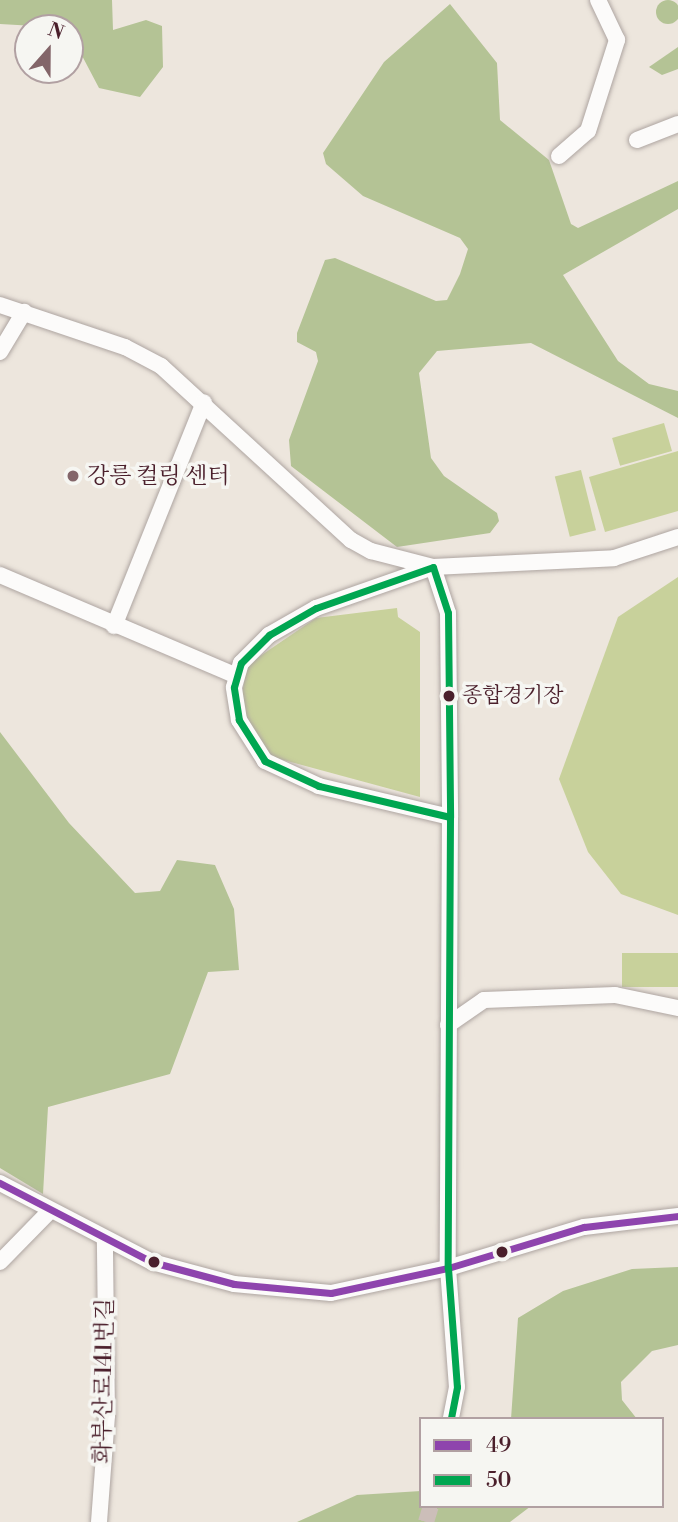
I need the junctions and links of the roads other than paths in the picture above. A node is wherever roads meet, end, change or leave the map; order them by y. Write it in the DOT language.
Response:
graph roads {
  1 [pos="598,0"];
  2 [pos="678,124"];
  3 [pos="637,140"];
  4 [pos="559,156"];
  5 [pos="0,305"];
  6 [pos="24,312"];
  7 [pos="0,352"];
  8 [pos="204,401"];
  9 [pos="678,537"];
  10 [pos="433,567"];
  11 [pos="0,575"];
  12 [pos="114,626"];
  13 [pos="235,675"];
  14 [pos="450,817"];
  15 [pos="678,1008"];
  16 [pos="448,1025"];
  17 [pos="0,1183"];
  18 [pos="48,1213"];
  19 [pos="678,1216"];
  20 [pos="105,1240"];
  21 [pos="0,1262"];
  22 [pos="448,1268"];
  23 [pos="451,1417"];
  24 [pos="99,1522"];
  1 -- 4 [label="street"];
  2 -- 3 [label="street"];
  5 -- 6 [label="street"];
  6 -- 7 [label="street"];
  6 -- 8 [label="street"];
  8 -- 10 [label="street"];
  8 -- 12 [label="street"];
  9 -- 10 [label="street"];
  10 -- 13 [label="street"];
  10 -- 14 [label="street"];
  11 -- 12 [label="street"];
  12 -- 13 [label="street"];
  13 -- 14 [label="street"];
  14 -- 16 [label="street"];
  15 -- 16 [label="street"];
  16 -- 22 [label="street"];
  17 -- 18 [label="street"];
  18 -- 20 [label="street"];
  18 -- 21 [label="street"];
  19 -- 22 [label="street"];
  20 -- 22 [label="street"];
  20 -- 24 [label="street, 화부산로141번길"];
  22 -- 23 [label="street"];
}
